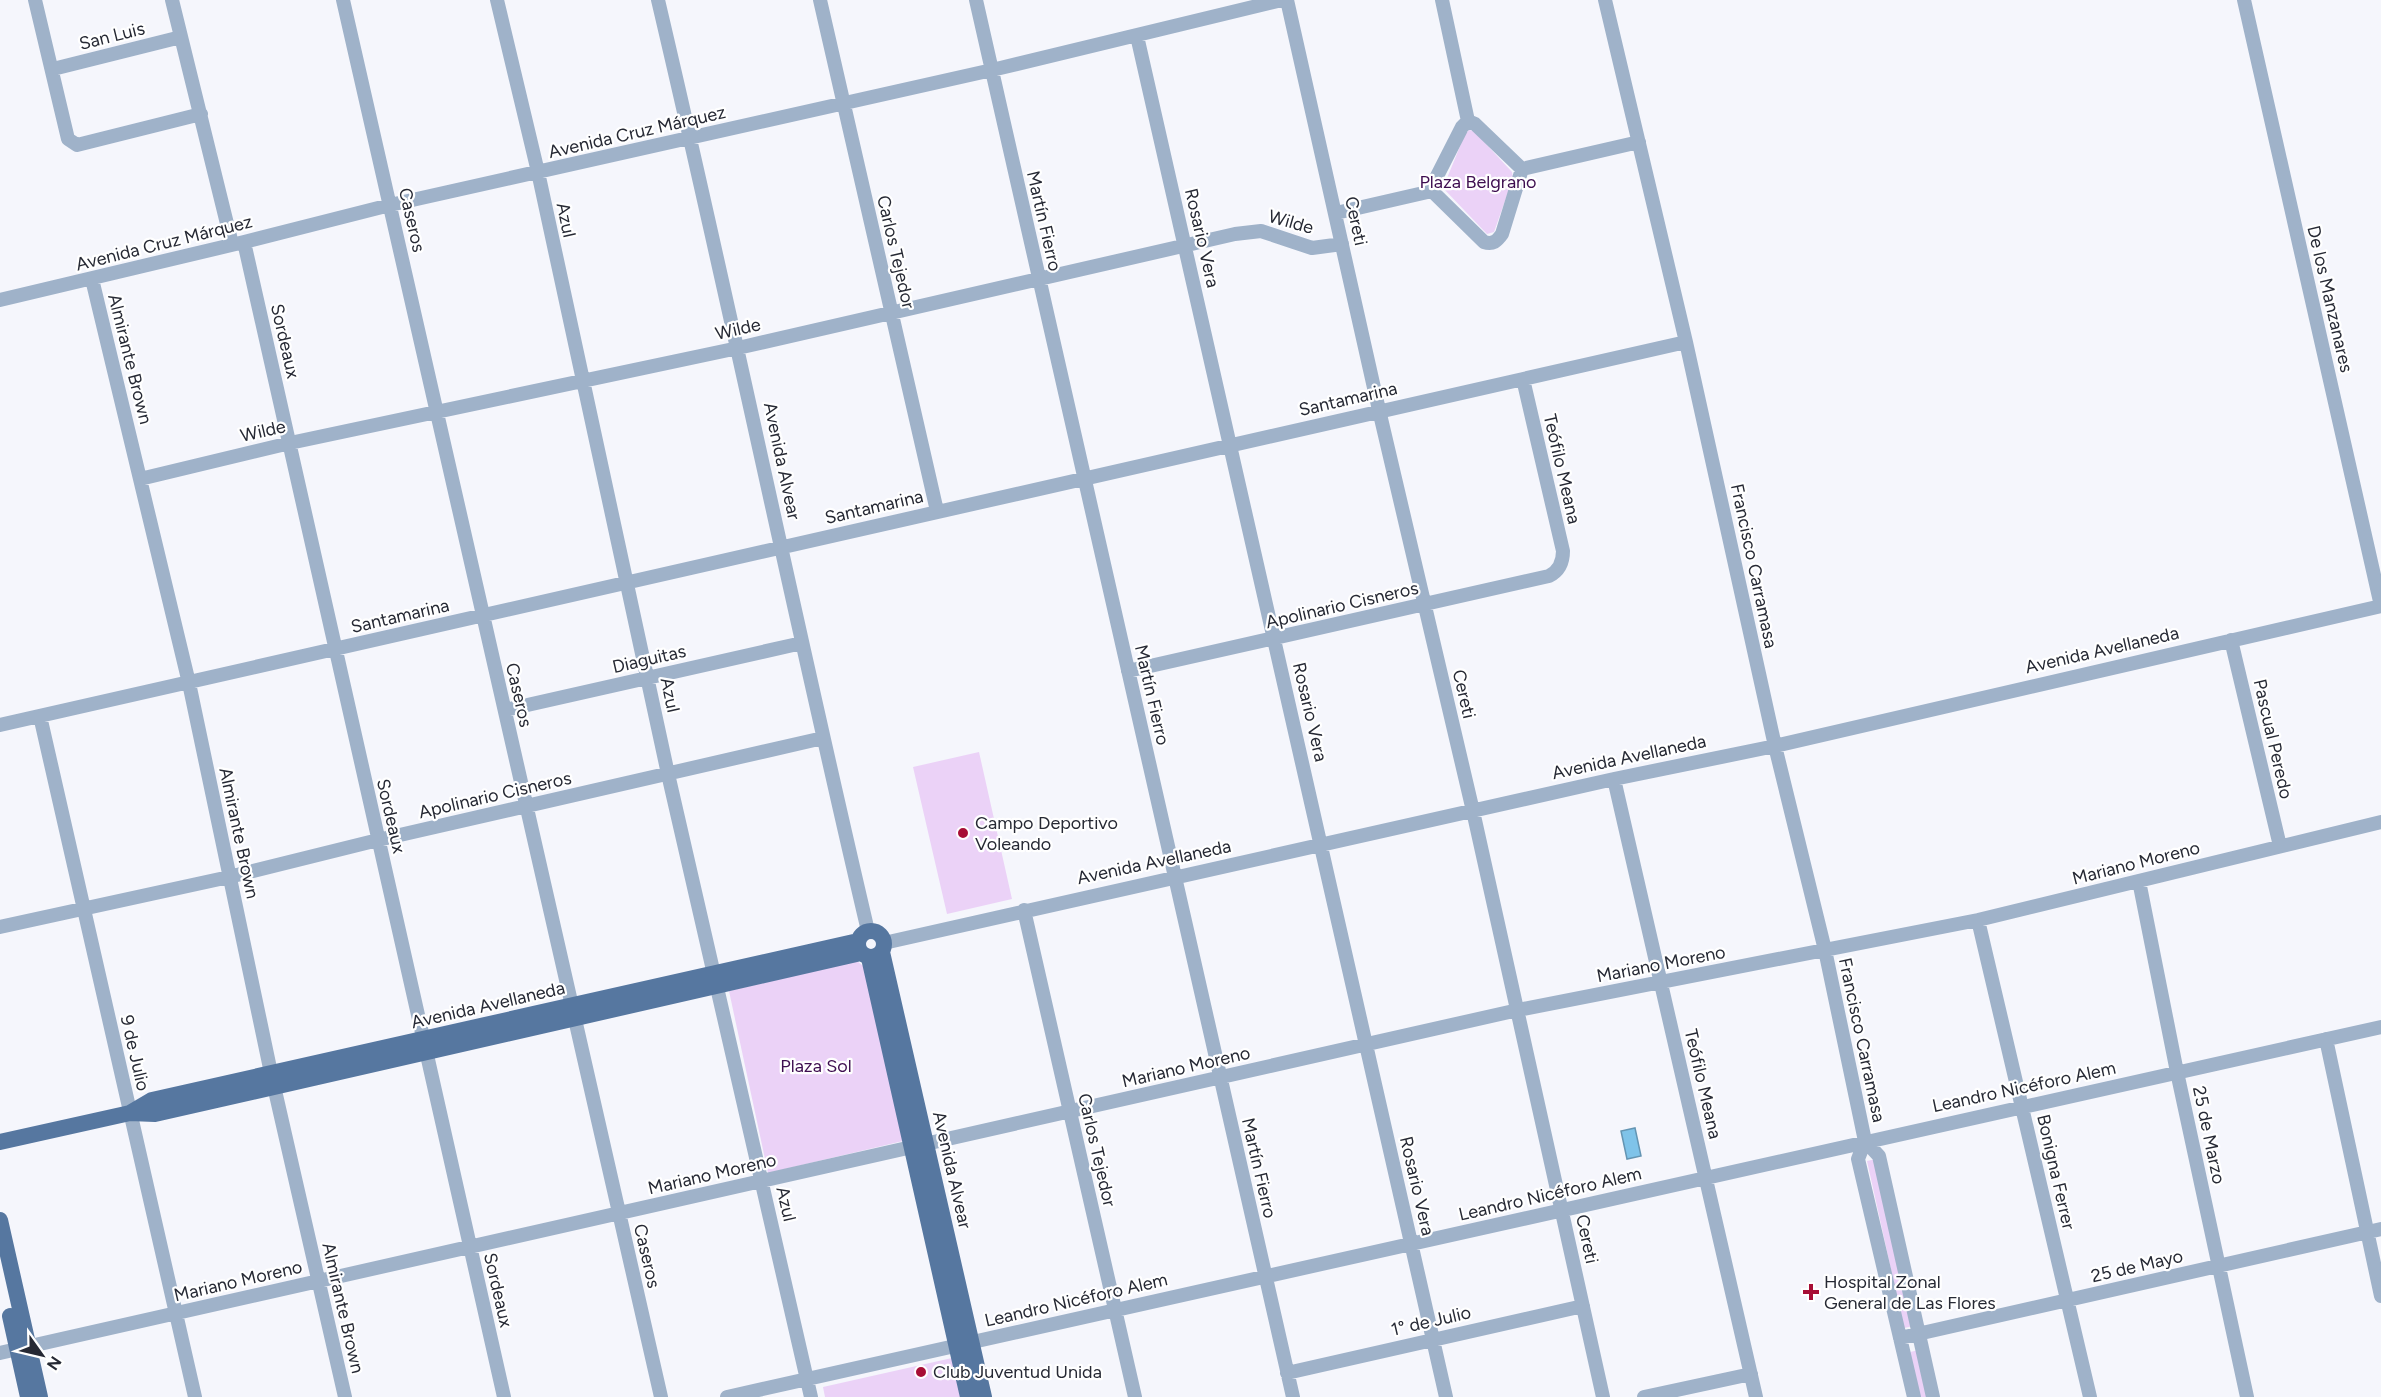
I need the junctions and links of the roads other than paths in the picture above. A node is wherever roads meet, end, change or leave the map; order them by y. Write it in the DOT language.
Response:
graph roads {
  1 [pos="35,0"];
  2 [pos="172,0"];
  3 [pos="343,0"];
  4 [pos="497,0"];
  5 [pos="658,0"];
  6 [pos="820,0"];
  7 [pos="976,0"];
  8 [pos="1282,0"];
  9 [pos="1287,0"];
  10 [pos="1442,0"];
  11 [pos="1605,0"];
  12 [pos="2244,0"];
  13 [pos="1137,36"];
  14 [pos="181,37"];
  15 [pos="53,69"];
  16 [pos="992,70"];
  17 [pos="843,103"];
  18 [pos="201,114"];
  19 [pos="1468,121"];
  20 [pos="691,139"];
  21 [pos="1639,142"];
  22 [pos="1522,169"];
  23 [pos="538,172"];
  24 [pos="1432,191"];
  25 [pos="390,205"];
  26 [pos="1336,213"];
  27 [pos="238,243"];
  28 [pos="1342,244"];
  29 [pos="1185,245"];
  30 [pos="92,279"];
  31 [pos="1039,280"];
  32 [pos="0,300"];
  33 [pos="891,312"];
  34 [pos="1686,342"];
  35 [pos="738,348"];
  36 [pos="1523,379"];
  37 [pos="583,382"];
  38 [pos="1379,410"];
  39 [pos="438,412"];
  40 [pos="290,443"];
  41 [pos="1231,444"];
  42 [pos="1084,478"];
  43 [pos="140,479"];
  44 [pos="937,511"];
  45 [pos="781,547"];
  46 [pos="1560,566"];
  47 [pos="627,582"];
  48 [pos="1425,604"];
  49 [pos="2381,606"];
  50 [pos="483,615"];
  51 [pos="1275,638"];
  52 [pos="2231,640"];
  53 [pos="802,643"];
  54 [pos="335,650"];
  55 [pos="1128,671"];
  56 [pos="648,678"];
  57 [pos="189,683"];
  58 [pos="505,710"];
  59 [pos="40,716"];
  60 [pos="0,725"];
  61 [pos="823,738"];
  62 [pos="1775,746"];
  63 [pos="669,774"];
  64 [pos="1614,779"];
  65 [pos="526,806"];
  66 [pos="1473,811"];
  67 [pos="2381,822"];
  68 [pos="378,840"];
  69 [pos="1321,845"];
  70 [pos="2280,846"];
  71 [pos="229,877"];
  72 [pos="1175,878"];
  73 [pos="2139,881"];
  74 [pos="84,908"];
  75 [pos="1024,910"];
  76 [pos="1978,920"];
  77 [pos="0,927"];
  78 [pos="870,946"];
  79 [pos="1825,950"];
  80 [pos="716,979"];
  81 [pos="1662,982"];
  82 [pos="1518,1010"];
  83 [pos="573,1012"];
  84 [pos="2381,1027"];
  85 [pos="2326,1039"];
  86 [pos="1367,1044"];
  87 [pos="424,1046"];
  88 [pos="2177,1072"];
  89 [pos="1220,1077"];
  90 [pos="273,1080"];
  91 [pos="2022,1107"];
  92 [pos="1070,1111"];
  93 [pos="130,1113"];
  94 [pos="1865,1141"];
  95 [pos="0,1142"];
  96 [pos="920,1145"];
  97 [pos="1706,1177"];
  98 [pos="762,1181"];
  99 [pos="1562,1209"];
  100 [pos="619,1214"];
  101 [pos="0,1220"];
  102 [pos="2374,1230"];
  103 [pos="1412,1243"];
  104 [pos="470,1247"];
  105 [pos="2219,1266"];
  106 [pos="0,1272"];
  107 [pos="1265,1276"];
  108 [pos="319,1281"];
  109 [pos="2381,1296"];
  110 [pos="2068,1301"];
  111 [pos="1583,1306"];
  112 [pos="1115,1310"];
  113 [pos="176,1314"];
  114 [pos="1918,1334"];
  115 [pos="1900,1338"];
  116 [pos="1433,1339"];
  117 [pos="964,1344"];
  118 [pos="23,1348"];
  119 [pos="0,1353"];
  120 [pos="1287,1373"];
  121 [pos="1751,1374"];
  122 [pos="807,1379"];
  123 [pos="28,1397"];
  124 [pos="40,1397"];
  125 [pos="195,1397"];
  126 [pos="345,1397"];
  127 [pos="504,1397"];
  128 [pos="661,1397"];
  129 [pos="727,1397"];
  130 [pos="812,1397"];
  131 [pos="969,1397"];
  132 [pos="984,1397"];
  133 [pos="1135,1397"];
  134 [pos="1293,1397"];
  135 [pos="1446,1397"];
  136 [pos="1603,1397"];
  137 [pos="1644,1397"];
  138 [pos="1756,1397"];
  139 [pos="1914,1397"];
  140 [pos="1933,1397"];
  141 [pos="2090,1397"];
  142 [pos="2247,1397"];
  1 -- 15 [label="street"];
  2 -- 14 [label="street, Sordeaux"];
  3 -- 25 [label="street, Caseros"];
  4 -- 23 [label="street, Azul"];
  5 -- 20 [label="street, Avenida Alvear"];
  6 -- 17 [label="street, Carlos Tejedor"];
  7 -- 16 [label="street, Martín Fierro"];
  8 -- 13 [label="street, Avenida Cruz Márquez"];
  9 -- 26 [label="street, Cereti"];
  10 -- 19 [label="street"];
  11 -- 21 [label="street, Francisco Carramasa"];
  12 -- 49 [label="street, De los Manzanares"];
  13 -- 16 [label="street, Avenida Cruz Márquez"];
  13 -- 29 [label="street, Rosario Vera"];
  14 -- 15 [label="street, San Luis"];
  14 -- 18 [label="street, Sordeaux"];
  15 -- 18 [label="street"];
  16 -- 17 [label="street, Avenida Cruz Márquez"];
  16 -- 31 [label="street, Martín Fierro"];
  17 -- 20 [label="street, Avenida Cruz Márquez"];
  17 -- 33 [label="street, Carlos Tejedor"];
  18 -- 27 [label="street, Sordeaux"];
  19 -- 22 [label="street"];
  19 -- 24 [label="street"];
  20 -- 23 [label="street, Avenida Cruz Márquez"];
  20 -- 35 [label="street, Avenida Alvear"];
  21 -- 22 [label="street"];
  21 -- 34 [label="street, Francisco Carramasa"];
  22 -- 24 [label="street"];
  23 -- 25 [label="street, Avenida Cruz Márquez"];
  23 -- 37 [label="street, Azul"];
  24 -- 26 [label="street, Wilde"];
  25 -- 27 [label="street, Avenida Cruz Márquez"];
  25 -- 39 [label="street, Caseros"];
  26 -- 28 [label="street, Cereti"];
  27 -- 30 [label="street, Avenida Cruz Márquez"];
  27 -- 40 [label="street, Sordeaux"];
  28 -- 29 [label="street, Wilde"];
  28 -- 38 [label="street, Cereti"];
  29 -- 31 [label="street, Wilde"];
  29 -- 41 [label="street, Rosario Vera"];
  30 -- 32 [label="street, Avenida Cruz Márquez"];
  30 -- 43 [label="street, Almirante Brown"];
  31 -- 33 [label="street, Wilde"];
  31 -- 42 [label="street, Martín Fierro"];
  33 -- 35 [label="street, Wilde"];
  33 -- 44 [label="street, Carlos Tejedor"];
  34 -- 36 [label="street, Santamarina"];
  34 -- 62 [label="street, Francisco Carramasa"];
  35 -- 37 [label="street, Wilde"];
  35 -- 45 [label="street, Avenida Alvear"];
  36 -- 38 [label="street, Santamarina"];
  36 -- 46 [label="street, Teófilo Meana"];
  37 -- 39 [label="street, Wilde"];
  37 -- 47 [label="street, Azul"];
  38 -- 41 [label="street, Santamarina"];
  38 -- 48 [label="street, Cereti"];
  39 -- 40 [label="street, Wilde"];
  39 -- 50 [label="street, Caseros"];
  40 -- 43 [label="street, Wilde"];
  40 -- 54 [label="street, Sordeaux"];
  41 -- 42 [label="street, Santamarina"];
  41 -- 51 [label="street, Rosario Vera"];
  42 -- 44 [label="street, Santamarina"];
  42 -- 55 [label="street, Martín Fierro"];
  43 -- 57 [label="street, Almirante Brown"];
  44 -- 45 [label="street, Santamarina"];
  45 -- 47 [label="street, Santamarina"];
  45 -- 53 [label="street, Avenida Alvear"];
  46 -- 48 [label="street, Apolinario Cisneros"];
  47 -- 50 [label="street, Santamarina"];
  47 -- 56 [label="street, Azul"];
  48 -- 51 [label="street, Apolinario Cisneros"];
  48 -- 66 [label="street, Cereti"];
  49 -- 52 [label="street, Avenida Avellaneda"];
  50 -- 54 [label="street, Santamarina"];
  50 -- 58 [label="street, Caseros"];
  51 -- 55 [label="street, Apolinario Cisneros"];
  51 -- 69 [label="street, Rosario Vera"];
  52 -- 62 [label="street, Avenida Avellaneda"];
  52 -- 70 [label="street, Pascual Peredo"];
  53 -- 56 [label="street, Diaguitas"];
  53 -- 61 [label="street, Avenida Alvear"];
  54 -- 57 [label="street, Santamarina"];
  54 -- 68 [label="street, Sordeaux"];
  55 -- 72 [label="street, Martín Fierro"];
  56 -- 58 [label="street, Diaguitas"];
  56 -- 63 [label="street, Azul"];
  57 -- 59 [label="street, Santamarina"];
  57 -- 71 [label="street, Almirante Brown"];
  58 -- 65 [label="street, Caseros"];
  59 -- 60 [label="street, Santamarina"];
  59 -- 74 [label="street, 9 de Julio"];
  61 -- 63 [label="street, Apolinario Cisneros"];
  61 -- 78 [label="street, Avenida Alvear"];
  62 -- 64 [label="street, Avenida Avellaneda"];
  62 -- 79 [label="street, Francisco Carramasa"];
  63 -- 65 [label="street, Apolinario Cisneros"];
  63 -- 80 [label="street, Azul"];
  64 -- 66 [label="street, Avenida Avellaneda"];
  64 -- 81 [label="street, Teófilo Meana"];
  65 -- 68 [label="street, Apolinario Cisneros"];
  65 -- 83 [label="street, Caseros"];
  66 -- 69 [label="street, Avenida Avellaneda"];
  66 -- 82 [label="street, Cereti"];
  67 -- 70 [label="street, Mariano Moreno"];
  68 -- 71 [label="street, Apolinario Cisneros"];
  68 -- 87 [label="street, Sordeaux"];
  69 -- 72 [label="street, Avenida Avellaneda"];
  69 -- 86 [label="street, Rosario Vera"];
  70 -- 73 [label="street, Mariano Moreno"];
  71 -- 74 [label="street, Apolinario Cisneros"];
  71 -- 90 [label="street, Almirante Brown"];
  72 -- 75 [label="street, Avenida Avellaneda"];
  72 -- 89 [label="street, Martín Fierro"];
  73 -- 76 [label="street, Mariano Moreno"];
  73 -- 88 [label="street, 25 de Marzo"];
  74 -- 77 [label="street, Apolinario Cisneros"];
  74 -- 93 [label="street, 9 de Julio"];
  75 -- 78 [label="street, Avenida Avellaneda"];
  75 -- 92 [label="street, Carlos Tejedor"];
  76 -- 79 [label="street, Mariano Moreno"];
  76 -- 91 [label="street, Bonigna Ferrer"];
  78 -- 80 [label="main road, Avenida Avellaneda"];
  78 -- 96 [label="main road, Avenida Alvear"];
  79 -- 81 [label="street, Mariano Moreno"];
  79 -- 94 [label="street, Francisco Carramasa"];
  80 -- 83 [label="main road, Avenida Avellaneda"];
  80 -- 98 [label="street, Azul"];
  81 -- 82 [label="street, Mariano Moreno"];
  81 -- 97 [label="street, Teófilo Meana"];
  82 -- 86 [label="street, Mariano Moreno"];
  82 -- 99 [label="street, Cereti"];
  83 -- 87 [label="main road, Avenida Avellaneda"];
  83 -- 100 [label="street, Caseros"];
  84 -- 85 [label="street, Leandro Nicéforo Alem"];
  85 -- 88 [label="street, Leandro Nicéforo Alem"];
  85 -- 102 [label="street"];
  86 -- 89 [label="street, Mariano Moreno"];
  86 -- 103 [label="street, Rosario Vera"];
  87 -- 90 [label="main road, Avenida Avellaneda"];
  87 -- 104 [label="street, Sordeaux"];
  88 -- 91 [label="street, Leandro Nicéforo Alem"];
  88 -- 105 [label="street, 25 de Marzo"];
  89 -- 92 [label="street, Mariano Moreno"];
  89 -- 107 [label="street, Martín Fierro"];
  90 -- 93 [label="main road, Avenida Avellaneda"];
  90 -- 108 [label="street, Almirante Brown"];
  91 -- 94 [label="street, Leandro Nicéforo Alem"];
  91 -- 110 [label="street, Bonigna Ferrer"];
  92 -- 96 [label="street, Mariano Moreno"];
  92 -- 112 [label="street, Carlos Tejedor"];
  93 -- 95 [label="main road, Avenida Avellaneda"];
  93 -- 113 [label="street, 9 de Julio"];
  94 -- 97 [label="street, Leandro Nicéforo Alem"];
  94 -- 114 [label="street, Francisco Carramasa"];
  94 -- 115 [label="street, Francisco Carramasa"];
  96 -- 98 [label="street, Mariano Moreno"];
  96 -- 117 [label="main road, Avenida Alvear"];
  97 -- 99 [label="street, Leandro Nicéforo Alem"];
  97 -- 121 [label="street, Teófilo Meana"];
  98 -- 100 [label="street, Mariano Moreno"];
  98 -- 122 [label="street, Azul"];
  99 -- 103 [label="street, Leandro Nicéforo Alem"];
  99 -- 111 [label="street, Cereti"];
  100 -- 104 [label="street, Mariano Moreno"];
  100 -- 128 [label="street, Caseros"];
  101 -- 118 [label="main road"];
  102 -- 105 [label="street, 25 de Mayo"];
  102 -- 109 [label="street"];
  103 -- 107 [label="street, Leandro Nicéforo Alem"];
  103 -- 116 [label="street, Rosario Vera"];
  104 -- 108 [label="street, Mariano Moreno"];
  104 -- 127 [label="street, Sordeaux"];
  105 -- 110 [label="street, 25 de Mayo"];
  105 -- 142 [label="street, 25 de Marzo"];
  106 -- 118 [label="main road"];
  107 -- 112 [label="street, Leandro Nicéforo Alem"];
  107 -- 120 [label="street, Martín Fierro"];
  108 -- 113 [label="street, Mariano Moreno"];
  108 -- 126 [label="street, Almirante Brown"];
  110 -- 114 [label="street, 25 de Mayo"];
  110 -- 141 [label="street, Bonigna Ferrer"];
  111 -- 116 [label="street, 1° de Julio"];
  111 -- 136 [label="street, Cereti"];
  112 -- 117 [label="street, Leandro Nicéforo Alem"];
  112 -- 133 [label="street, Carlos Tejedor"];
  113 -- 118 [label="street, Mariano Moreno"];
  113 -- 125 [label="street, 9 de Julio"];
  114 -- 115 [label="street, 25 de Mayo"];
  114 -- 140 [label="street, Francisco Carramasa"];
  115 -- 139 [label="street, Francisco Carramasa"];
  116 -- 120 [label="street, 1° de Julio"];
  116 -- 135 [label="street, Rosario Vera"];
  117 -- 122 [label="street, Leandro Nicéforo Alem"];
  117 -- 131 [label="main road, Avenida Alvear"];
  117 -- 132 [label="main road, Avenida Alvear"];
  118 -- 119 [label="street, Mariano Moreno"];
  118 -- 123 [label="main road"];
  118 -- 124 [label="main road"];
  120 -- 134 [label="street, Martín Fierro"];
  121 -- 137 [label="street"];
  121 -- 138 [label="street, Teófilo Meana"];
  122 -- 129 [label="street, Leandro Nicéforo Alem"];
  122 -- 130 [label="street, Azul"];
}
